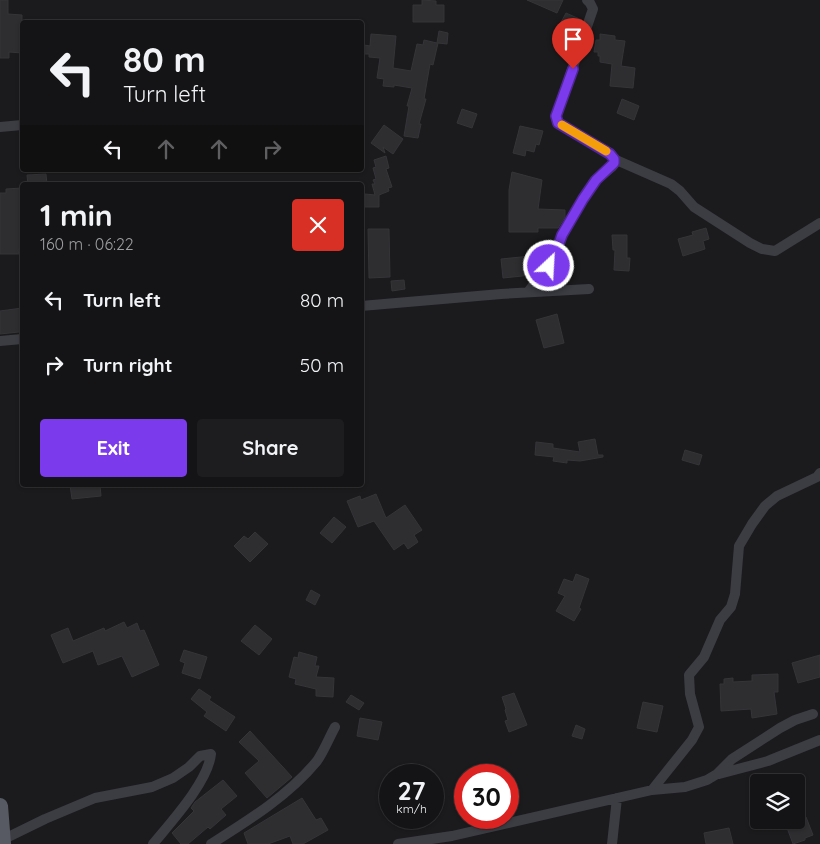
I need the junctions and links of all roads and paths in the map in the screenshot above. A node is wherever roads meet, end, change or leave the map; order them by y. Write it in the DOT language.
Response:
graph roads {
  1 [pos="587,0"];
  2 [pos="20,125"];
  3 [pos="0,127"];
  4 [pos="614,159"];
  5 [pos="820,224"];
  6 [pos="589,289"];
  7 [pos="528,292"];
  8 [pos="364,306"];
  9 [pos="20,339"];
  10 [pos="0,341"];
  11 [pos="820,473"];
  12 [pos="813,714"];
  13 [pos="335,727"];
  14 [pos="820,740"];
  15 [pos="717,774"];
  16 [pos="652,790"];
  17 [pos="617,798"];
  18 [pos="0,806"];
  19 [pos="2,842"];
  20 [pos="153,844"];
  21 [pos="211,844"];
  22 [pos="398,844"];
  23 [pos="612,844"];
  1 -- 4 [label="street"];
  2 -- 3 [label="street"];
  4 -- 5 [label="street"];
  4 -- 7 [label="street"];
  6 -- 7 [label="street"];
  7 -- 8 [label="street"];
  9 -- 10 [label="street"];
  11 -- 16 [label="street"];
  12 -- 15 [label="street"];
  13 -- 21 [label="street"];
  14 -- 15 [label="street"];
  15 -- 16 [label="street"];
  16 -- 17 [label="street"];
  17 -- 22 [label="street"];
  17 -- 23 [label="street"];
  18 -- 19 [label="main road"];
  19 -- 20 [label="street"];
}
